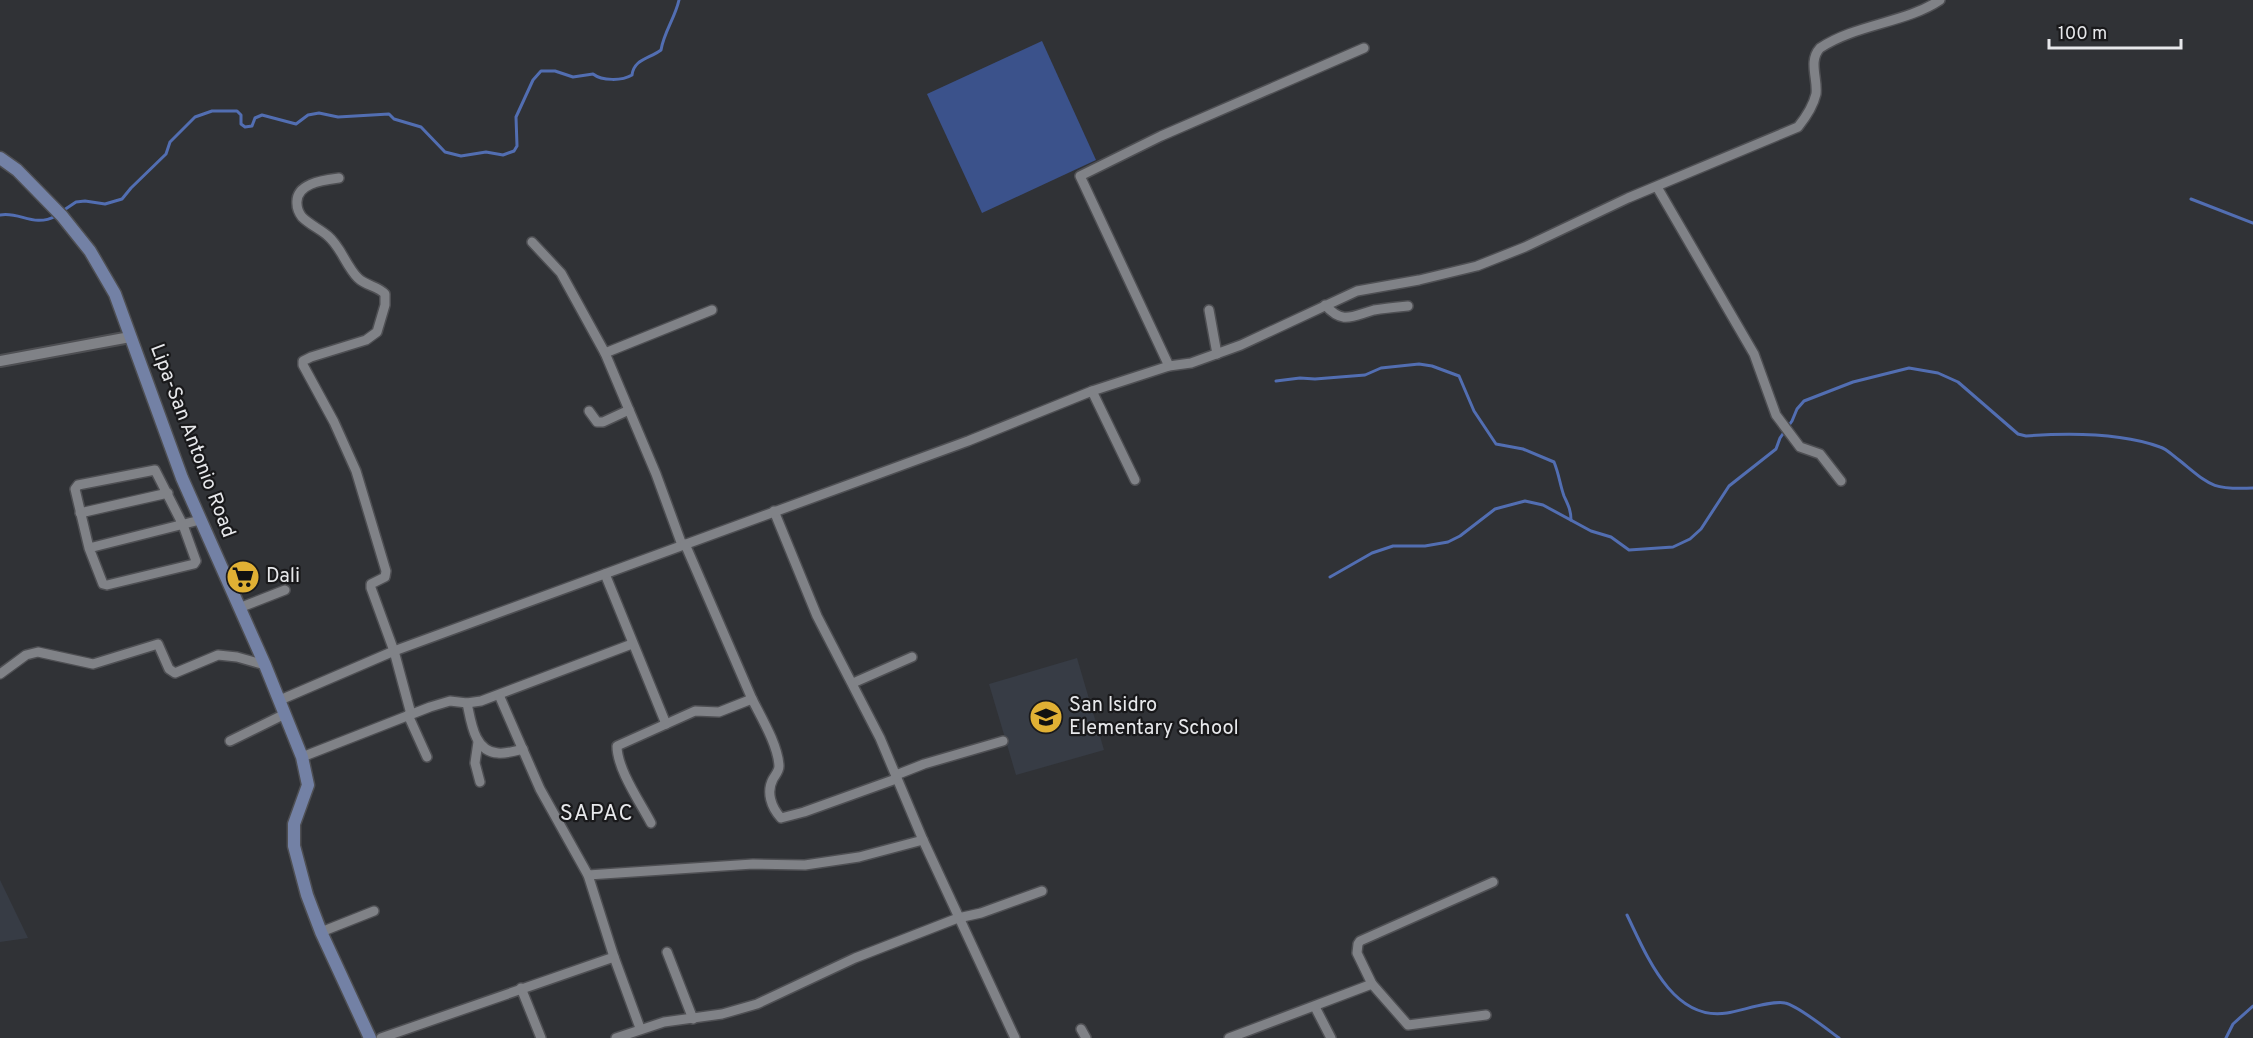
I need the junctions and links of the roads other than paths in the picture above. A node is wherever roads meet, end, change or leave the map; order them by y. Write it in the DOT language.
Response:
graph roads {
  1 [pos="1940,0"];
  2 [pos="1364,48"];
  3 [pos="0,158"];
  4 [pos="339,178"];
  5 [pos="1657,187"];
  6 [pos="532,242"];
  7 [pos="1325,305"];
  8 [pos="1408,306"];
  9 [pos="712,310"];
  10 [pos="1209,310"];
  11 [pos="130,337"];
  12 [pos="605,353"];
  13 [pos="1217,354"];
  14 [pos="0,361"];
  15 [pos="1169,366"];
  16 [pos="1092,391"];
  17 [pos="629,410"];
  18 [pos="589,411"];
  19 [pos="1135,480"];
  20 [pos="1841,481"];
  21 [pos="168,493"];
  22 [pos="774,511"];
  23 [pos="80,513"];
  24 [pos="200,520"];
  25 [pos="183,525"];
  26 [pos="684,545"];
  27 [pos="89,548"];
  28 [pos="605,574"];
  29 [pos="285,590"];
  30 [pos="239,608"];
  31 [pos="632,644"];
  32 [pos="394,651"];
  33 [pos="912,657"];
  34 [pos="265,665"];
  35 [pos="0,674"];
  36 [pos="853,683"];
  37 [pos="499,695"];
  38 [pos="752,699"];
  39 [pos="280,700"];
  40 [pos="467,703"];
  41 [pos="285,714"];
  42 [pos="410,715"];
  43 [pos="666,724"];
  44 [pos="230,741"];
  45 [pos="1003,741"];
  46 [pos="478,742"];
  47 [pos="523,749"];
  48 [pos="302,757"];
  49 [pos="427,757"];
  50 [pos="896,777"];
  51 [pos="480,782"];
  52 [pos="651,823"];
  53 [pos="922,840"];
  54 [pos="588,875"];
  55 [pos="1493,882"];
  56 [pos="1042,891"];
  57 [pos="374,911"];
  58 [pos="958,918"];
  59 [pos="321,932"];
  60 [pos="667,952"];
  61 [pos="614,957"];
  62 [pos="1372,984"];
  63 [pos="521,988"];
  64 [pos="1315,1007"];
  65 [pos="1486,1016"];
  66 [pos="693,1019"];
  67 [pos="640,1028"];
  68 [pos="370,1038"];
  69 [pos="381,1038"];
  70 [pos="541,1038"];
  71 [pos="616,1038"];
  72 [pos="1015,1038"];
  73 [pos="1229,1038"];
  74 [pos="1331,1038"];
  1 -- 5 [label="street"];
  2 -- 15 [label="street"];
  3 -- 11 [label="main road, Lipa-San Antonio Road"];
  4 -- 32 [label="street"];
  5 -- 7 [label="street"];
  5 -- 20 [label="street"];
  6 -- 12 [label="street"];
  7 -- 8 [label="street"];
  7 -- 13 [label="street"];
  9 -- 12 [label="street"];
  10 -- 13 [label="street"];
  11 -- 14 [label="street"];
  11 -- 24 [label="main road, Lipa-San Antonio Road"];
  12 -- 17 [label="street"];
  13 -- 15 [label="street"];
  15 -- 16 [label="street"];
  16 -- 19 [label="street"];
  16 -- 22 [label="street"];
  17 -- 18 [label="street"];
  17 -- 26 [label="street"];
  21 -- 23 [label="street"];
  21 -- 23 [label="street"];
  21 -- 25 [label="street"];
  22 -- 26 [label="street"];
  22 -- 36 [label="street"];
  23 -- 27 [label="street"];
  24 -- 25 [label="street"];
  24 -- 30 [label="main road, Lipa-San Antonio Road"];
  25 -- 27 [label="street"];
  25 -- 27 [label="street"];
  26 -- 28 [label="street"];
  26 -- 38 [label="street"];
  28 -- 31 [label="street"];
  28 -- 32 [label="street"];
  29 -- 30 [label="street"];
  30 -- 34 [label="main road, Lipa-San Antonio Road"];
  31 -- 37 [label="street"];
  31 -- 43 [label="street"];
  32 -- 39 [label="street"];
  32 -- 42 [label="street"];
  33 -- 36 [label="street"];
  34 -- 35 [label="street"];
  34 -- 39 [label="main road, Lipa-San Antonio Road"];
  36 -- 50 [label="street"];
  37 -- 40 [label="street"];
  37 -- 47 [label="street"];
  38 -- 43 [label="street"];
  38 -- 50 [label="street"];
  39 -- 41 [label="main road, Lipa-San Antonio Road"];
  40 -- 42 [label="street"];
  40 -- 46 [label="street"];
  41 -- 44 [label="street"];
  41 -- 48 [label="main road, Lipa-San Antonio Road"];
  42 -- 48 [label="street"];
  42 -- 49 [label="street"];
  43 -- 52 [label="street"];
  45 -- 50 [label="street"];
  46 -- 47 [label="street"];
  46 -- 51 [label="street"];
  47 -- 54 [label="street"];
  48 -- 59 [label="main road, Lipa-San Antonio Road"];
  50 -- 53 [label="street"];
  53 -- 54 [label="street"];
  53 -- 58 [label="street"];
  54 -- 61 [label="street"];
  55 -- 62 [label="street"];
  56 -- 58 [label="street"];
  57 -- 59 [label="street"];
  58 -- 66 [label="street"];
  58 -- 72 [label="street"];
  59 -- 68 [label="main road, Lipa-San Antonio Road"];
  60 -- 66 [label="street"];
  61 -- 63 [label="street"];
  61 -- 67 [label="street"];
  62 -- 64 [label="street"];
  62 -- 65 [label="street"];
  63 -- 69 [label="street"];
  63 -- 70 [label="street"];
  64 -- 73 [label="street"];
  64 -- 74 [label="street"];
  66 -- 67 [label="street"];
  67 -- 71 [label="street"];
}
